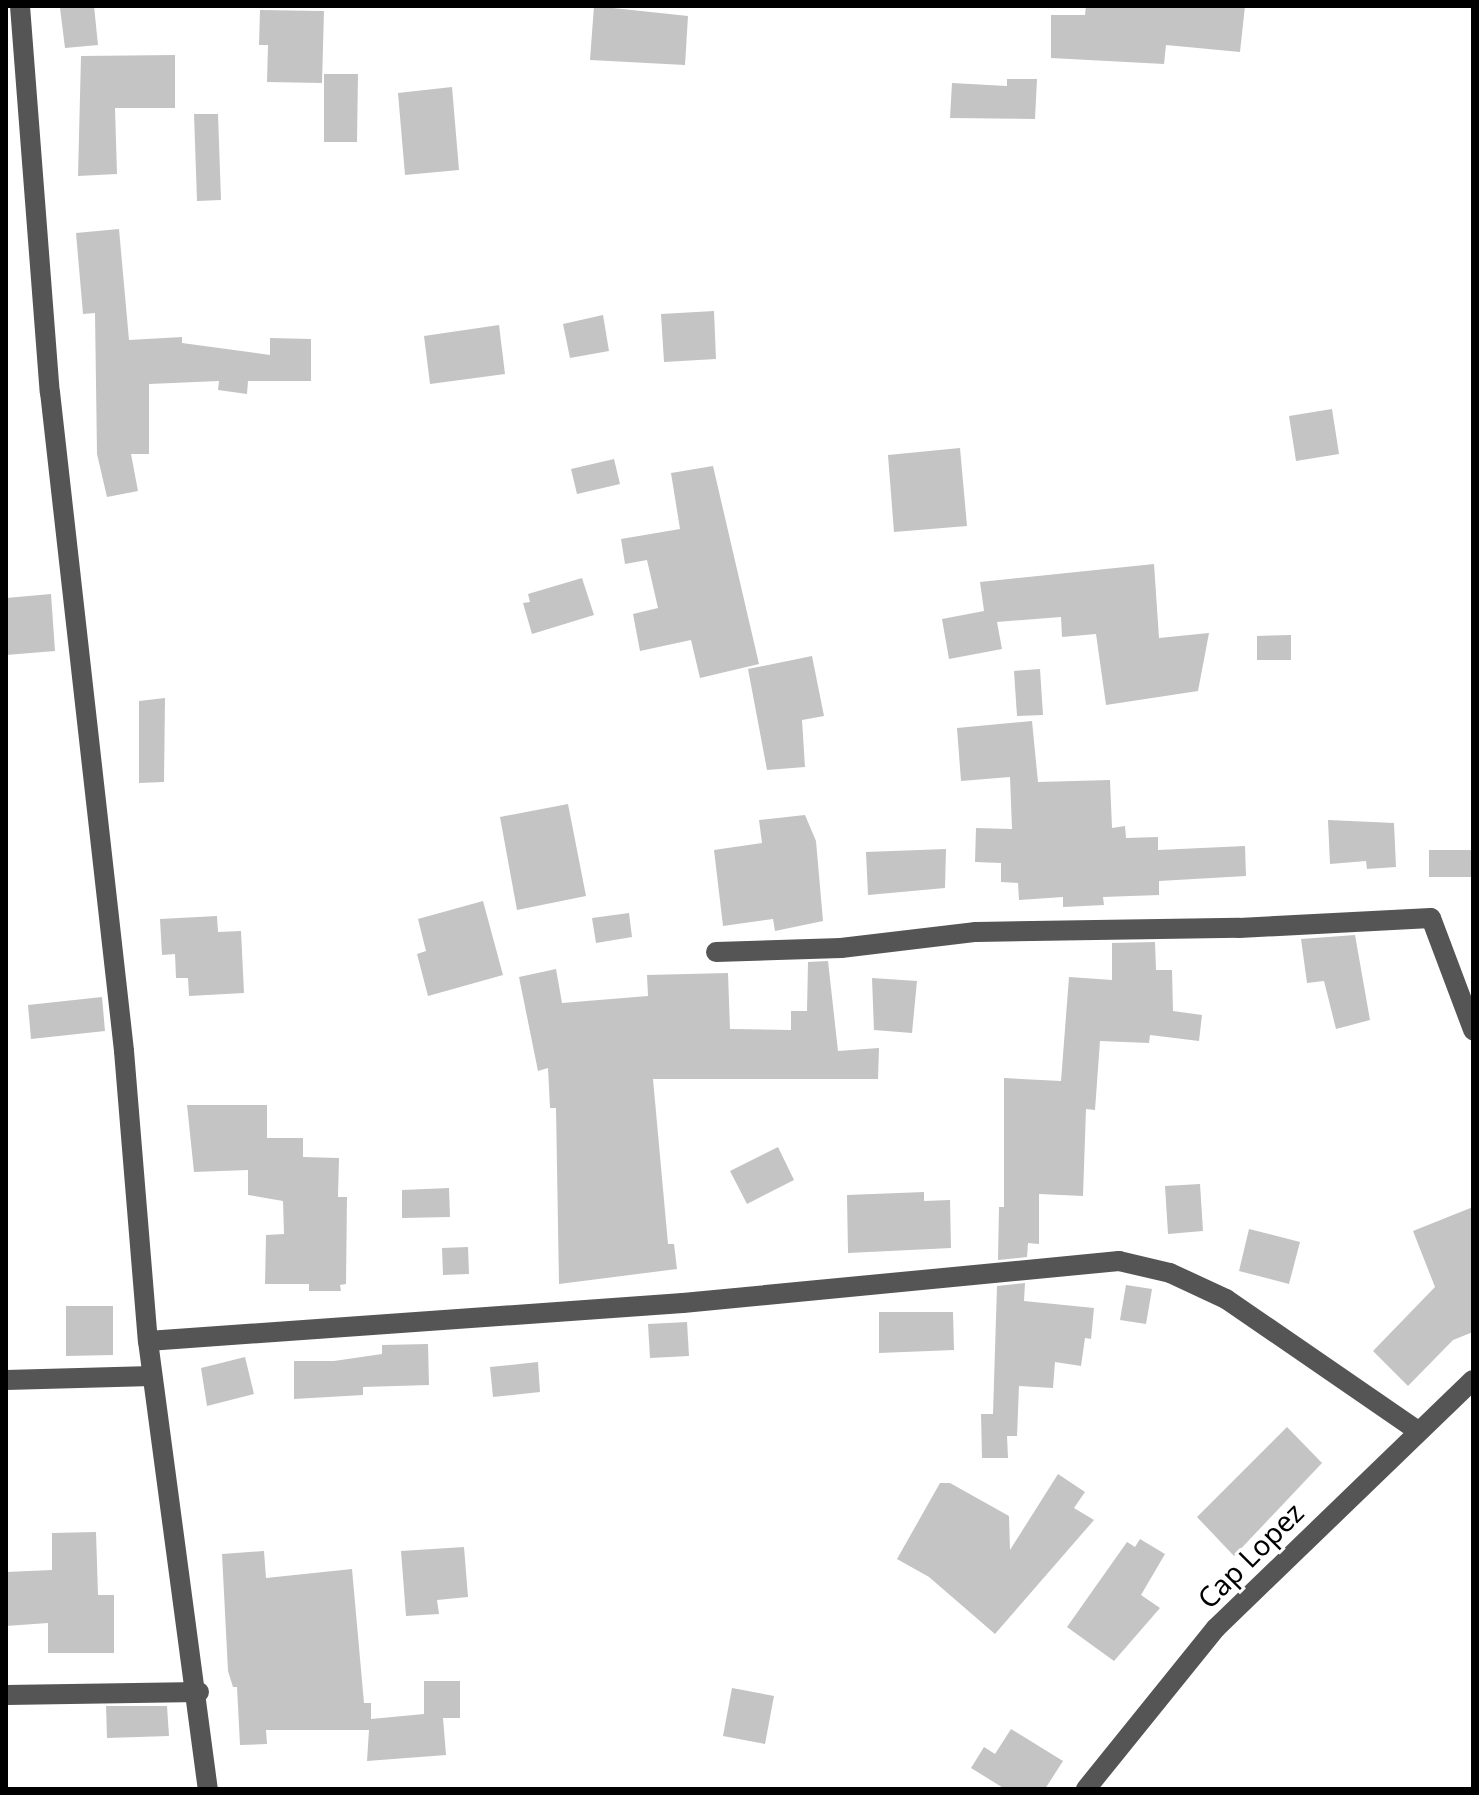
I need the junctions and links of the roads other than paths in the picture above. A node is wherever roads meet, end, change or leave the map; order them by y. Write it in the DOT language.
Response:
graph roads {
  1 [pos="20,6"];
  2 [pos="716,952"];
  3 [pos="1473,1030"];
  4 [pos="148,1341"];
  5 [pos="152,1376"];
  6 [pos="6,1380"];
  7 [pos="1473,1380"];
  8 [pos="1418,1431"];
  9 [pos="199,1692"];
  10 [pos="6,1695"];
  11 [pos="208,1789"];
  12 [pos="1086,1789"];
  1 -- 4 [label="street"];
  2 -- 3 [label="street"];
  4 -- 5 [label="street"];
  4 -- 8 [label="street"];
  5 -- 6 [label="street"];
  5 -- 9 [label="street"];
  7 -- 8 [label="street, Cap Lopez"];
  8 -- 12 [label="street, Cap Lopez"];
  9 -- 10 [label="street"];
  9 -- 11 [label="street"];
}
